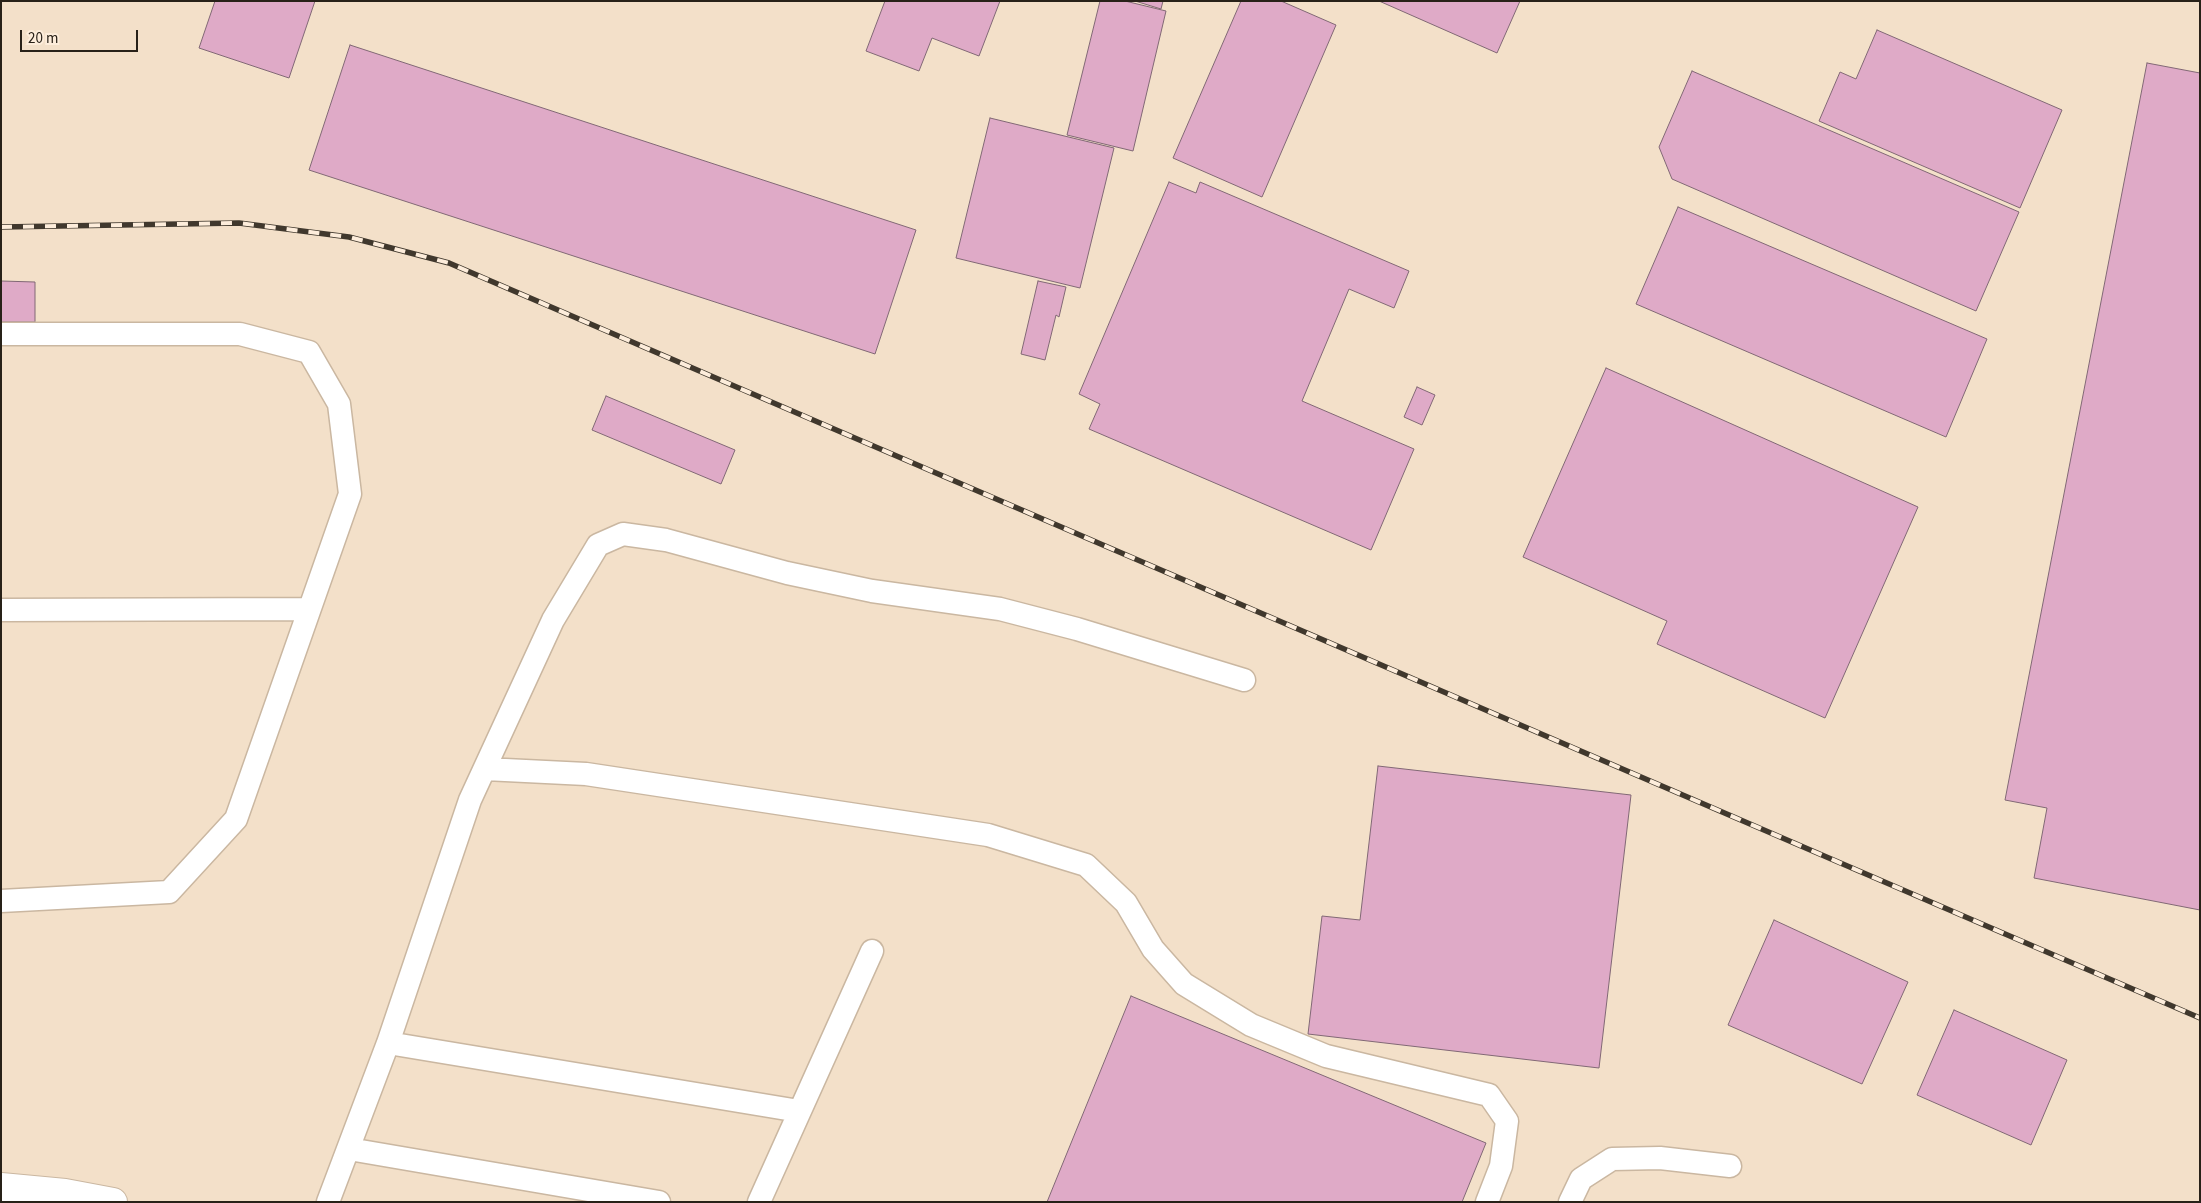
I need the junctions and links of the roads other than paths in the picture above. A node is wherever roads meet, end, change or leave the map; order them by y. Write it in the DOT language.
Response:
graph roads {
  1 [pos="1,334"];
  2 [pos="309,609"];
  3 [pos="1,610"];
  4 [pos="1244,680"];
  5 [pos="485,769"];
  6 [pos="1,901"];
  7 [pos="872,950"];
  8 [pos="388,1042"];
  9 [pos="799,1111"];
  10 [pos="349,1148"];
  11 [pos="1730,1166"];
  12 [pos="1,1187"];
  13 [pos="113,1202"];
  14 [pos="328,1202"];
  15 [pos="659,1202"];
  16 [pos="758,1202"];
  17 [pos="1487,1202"];
  18 [pos="1570,1202"];
  1 -- 2 [label="lane"];
  2 -- 3 [label="lane"];
  2 -- 6 [label="lane"];
  4 -- 5 [label="lane"];
  5 -- 8 [label="lane"];
  5 -- 17 [label="lane"];
  7 -- 9 [label="lane"];
  8 -- 9 [label="lane"];
  8 -- 10 [label="lane"];
  9 -- 16 [label="lane"];
  10 -- 14 [label="lane"];
  10 -- 15 [label="lane"];
  11 -- 18 [label="lane"];
  12 -- 13 [label="street"];
}
